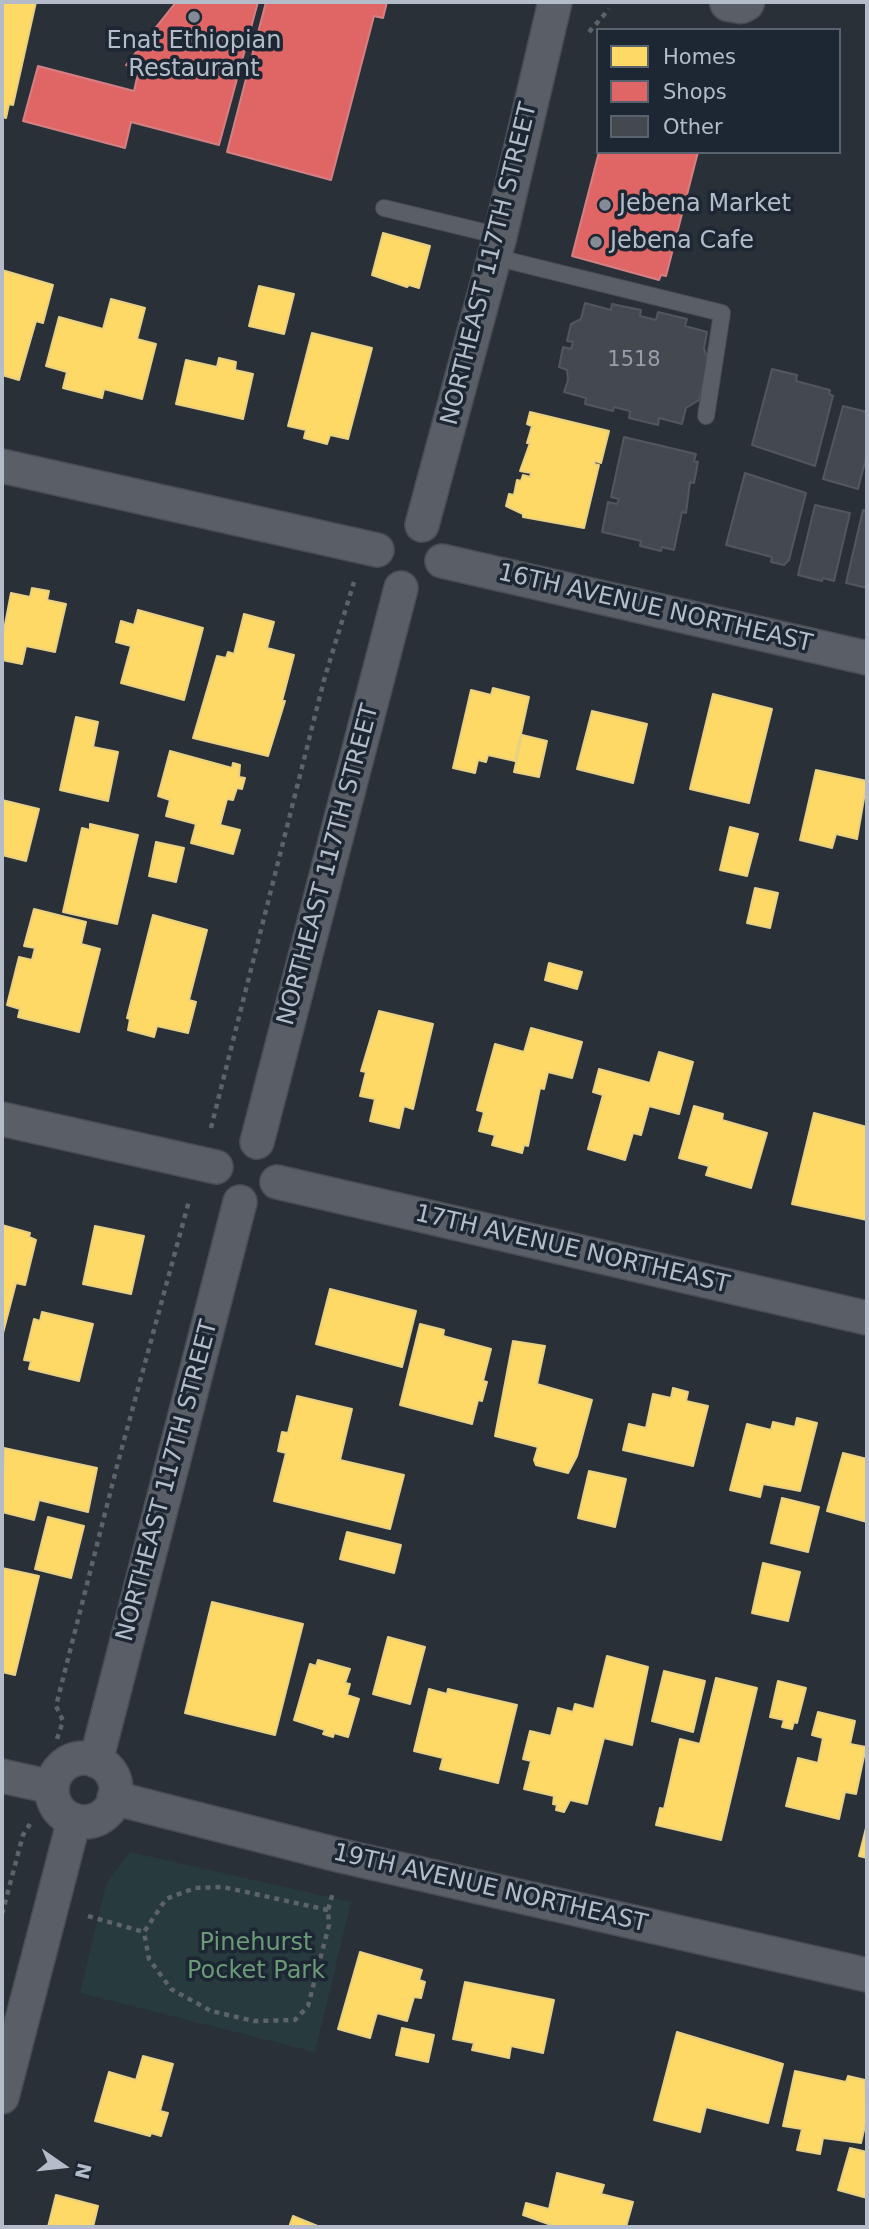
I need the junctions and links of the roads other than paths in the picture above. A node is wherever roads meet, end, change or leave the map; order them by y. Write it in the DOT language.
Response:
graph roads {
  1 [pos="555,2"];
  2 [pos="729,2"];
  3 [pos="746,2"];
  4 [pos="384,208"];
  5 [pos="497,246"];
  6 [pos="706,416"];
  7 [pos="2,466"];
  8 [pos="422,525"];
  9 [pos="367,560"];
  10 [pos="442,561"];
  11 [pos="401,588"];
  12 [pos="867,658"];
  13 [pos="2,1119"];
  14 [pos="257,1142"];
  15 [pos="212,1152"];
  16 [pos="277,1182"];
  17 [pos="240,1202"];
  18 [pos="867,1318"];
  19 [pos="96,1761"];
  20 [pos="2,1776"];
  21 [pos="52,1787"];
  22 [pos="114,1798"];
  23 [pos="74,1820"];
  24 [pos="867,1975"];
  25 [pos="2,2096"];
  1 -- 5 [label="street, NORTHEAST 117TH STREET"];
  2 -- 3 [label="street"];
  4 -- 5 [label="lane"];
  5 -- 6 [label="lane"];
  5 -- 8 [label="street, NORTHEAST 117TH STREET"];
  7 -- 9 [label="street"];
  8 -- 9 [label="street"];
  8 -- 10 [label="street"];
  9 -- 11 [label="street"];
  10 -- 11 [label="street"];
  10 -- 12 [label="street, 16TH AVENUE NORTHEAST"];
  11 -- 14 [label="street, NORTHEAST 117TH STREET"];
  13 -- 15 [label="street"];
  14 -- 15 [label="street"];
  14 -- 16 [label="street"];
  15 -- 17 [label="street"];
  16 -- 17 [label="street"];
  16 -- 18 [label="street, 17TH AVENUE NORTHEAST"];
  17 -- 19 [label="street, NORTHEAST 117TH STREET"];
  19 -- 21 [label="street"];
  19 -- 22 [label="street"];
  20 -- 21 [label="street"];
  21 -- 23 [label="street"];
  22 -- 23 [label="street"];
  22 -- 24 [label="street, 19TH AVENUE NORTHEAST"];
  23 -- 25 [label="street"];
}
